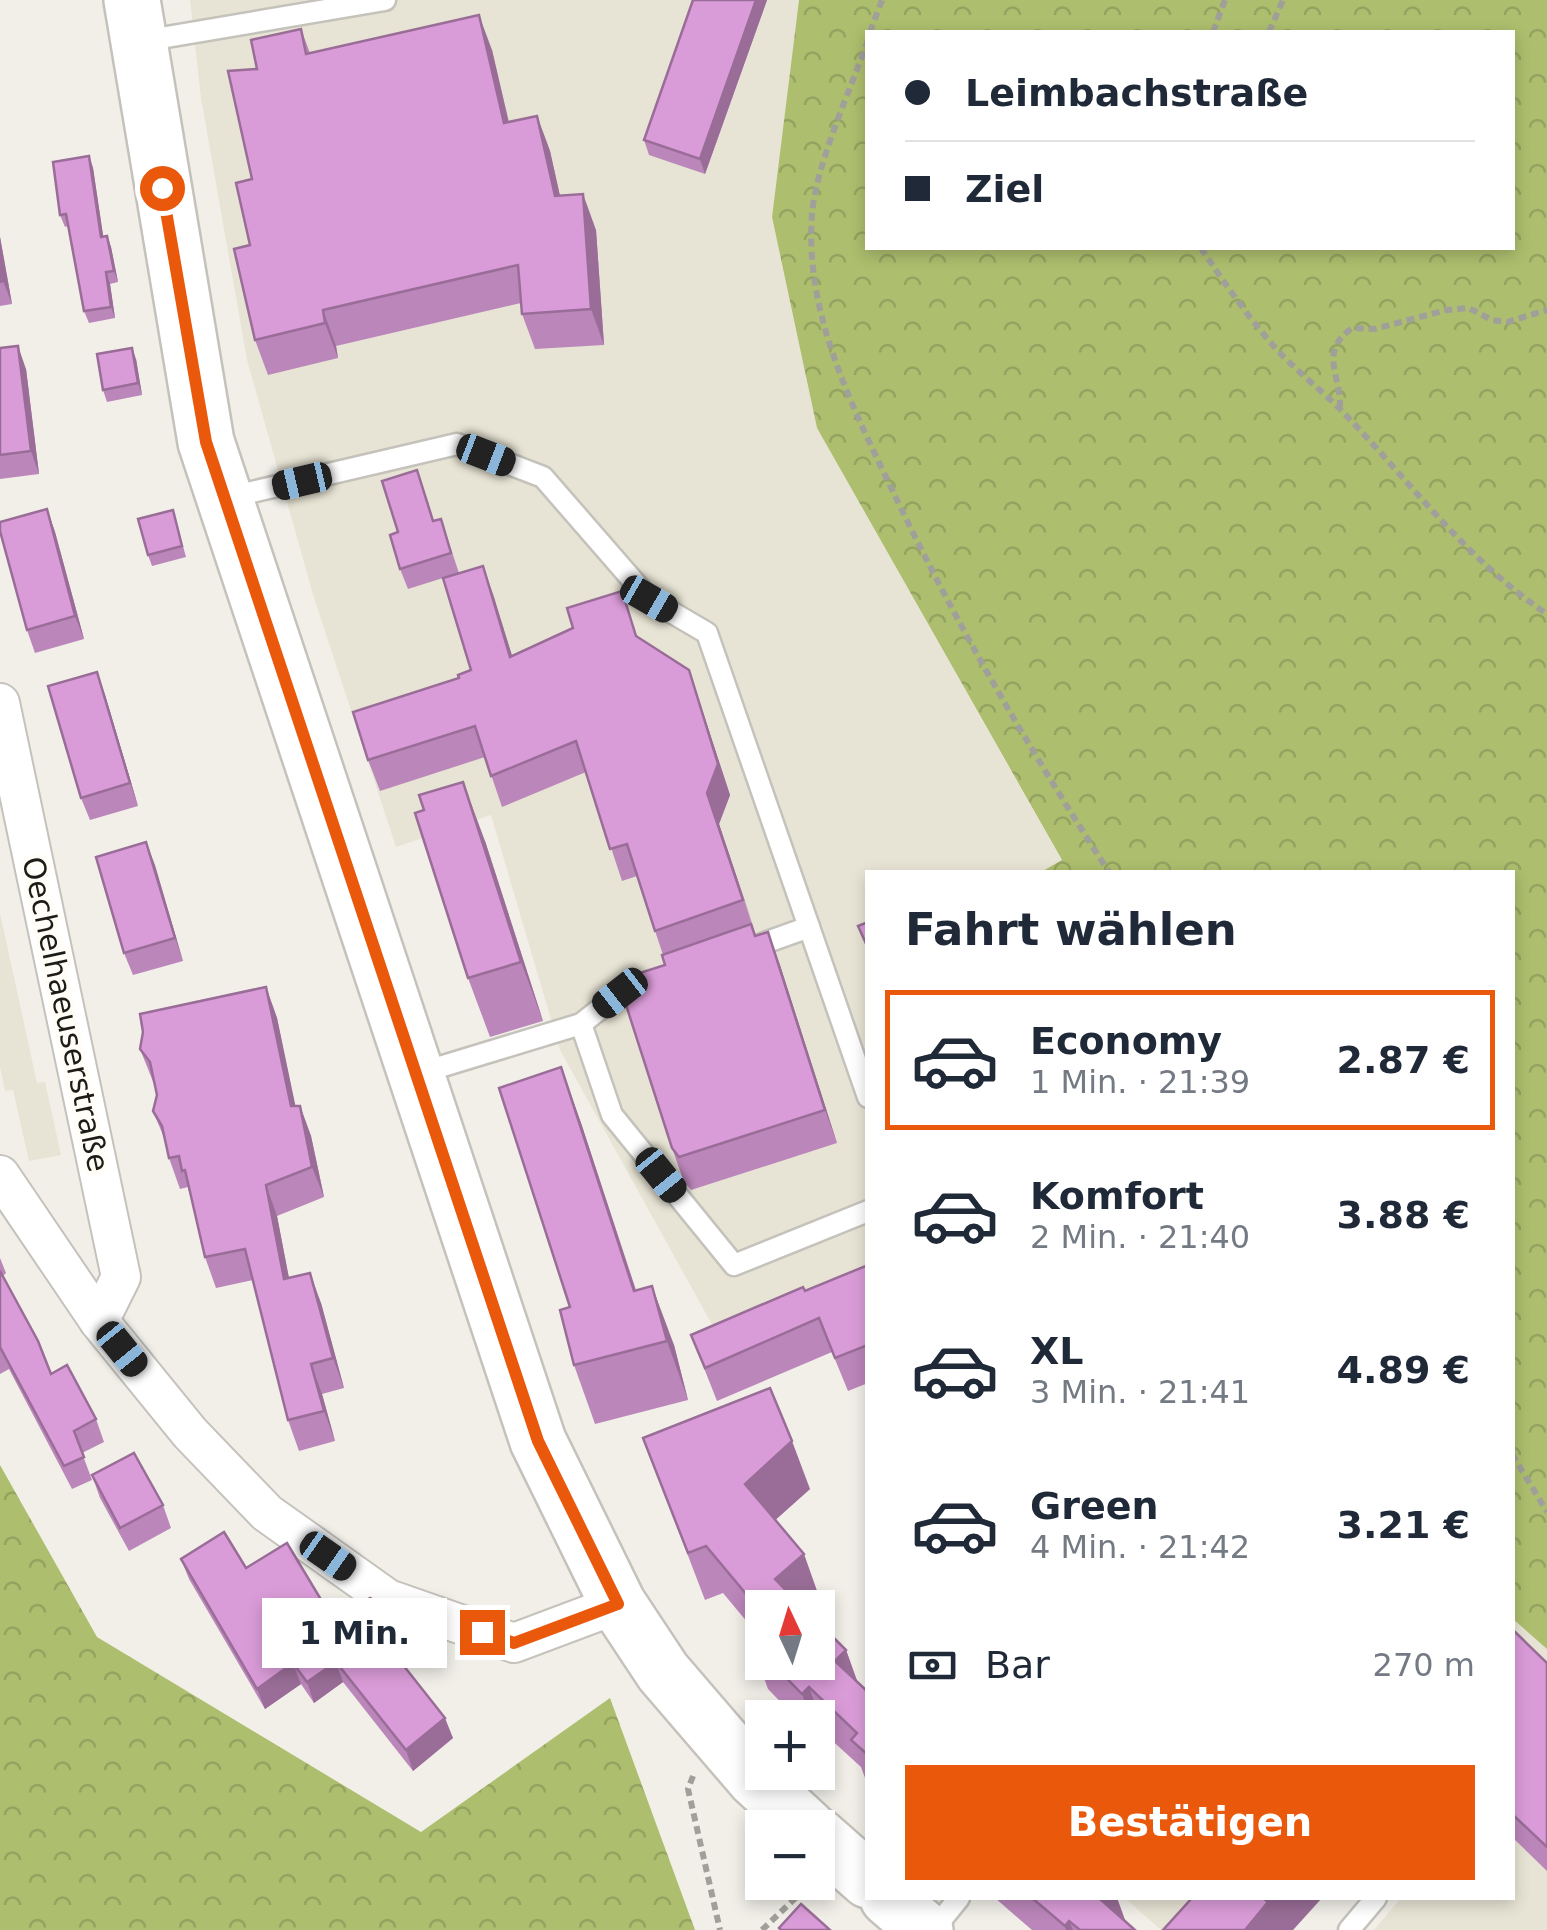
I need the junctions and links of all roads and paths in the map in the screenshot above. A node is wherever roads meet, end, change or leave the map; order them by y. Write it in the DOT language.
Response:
graph roads {
  1 [pos="384,0"];
  2 [pos="882,0"];
  3 [pos="1225,0"];
  4 [pos="1283,0"];
  5 [pos="134,21"];
  6 [pos="871,30"];
  7 [pos="1213,30"];
  8 [pos="1269,30"];
  9 [pos="865,48"];
  10 [pos="1202,250"];
  11 [pos="1547,310"];
  12 [pos="1340,410"];
  13 [pos="224,499"];
  14 [pos="1547,614"];
  15 [pos="0,703"];
  16 [pos="1108,870"];
  17 [pos="809,927"];
  18 [pos="734,954"];
  19 [pos="658,980"];
  20 [pos="581,1024"];
  21 [pos="416,1074"];
  22 [pos="865,1087"];
  23 [pos="0,1174"];
  24 [pos="865,1211"];
  25 [pos="100,1321"];
  26 [pos="1515,1459"];
  27 [pos="1547,1512"];
  28 [pos="618,1604"];
  29 [pos="712,1728"];
  30 [pos="789,1810"];
  31 [pos="835,1851"];
  32 [pos="865,1877"];
  33 [pos="793,1900"];
  34 [pos="890,1900"];
  35 [pos="958,1900"];
  36 [pos="1374,1900"];
  37 [pos="720,1930"];
  38 [pos="762,1930"];
  39 [pos="925,1930"];
  40 [pos="933,1930"];
  41 [pos="1349,1930"];
  1 -- 5 [label="lane"];
  2 -- 6 [label="path"];
  3 -- 7 [label="path"];
  4 -- 8 [label="path"];
  5 -- 13 [label="main road"];
  9 -- 16 [label="path"];
  10 -- 12 [label="path"];
  11 -- 12 [label="path"];
  12 -- 14 [label="path"];
  13 -- 17 [label="lane"];
  13 -- 21 [label="main road"];
  15 -- 25 [label="street, Oechelhaeuserstraße"];
  17 -- 18 [label="lane"];
  17 -- 22 [label="lane"];
  19 -- 20 [label="lane"];
  20 -- 21 [label="lane"];
  20 -- 24 [label="lane"];
  21 -- 28 [label="main road"];
  23 -- 25 [label="street"];
  25 -- 28 [label="street"];
  26 -- 27 [label="path"];
  28 -- 29 [label="main road"];
  29 -- 30 [label="main road"];
  29 -- 37 [label="path"];
  31 -- 32 [label="main road"];
  33 -- 38 [label="path"];
  34 -- 39 [label="main road"];
  35 -- 40 [label="lane"];
  36 -- 41 [label="lane"];
}
